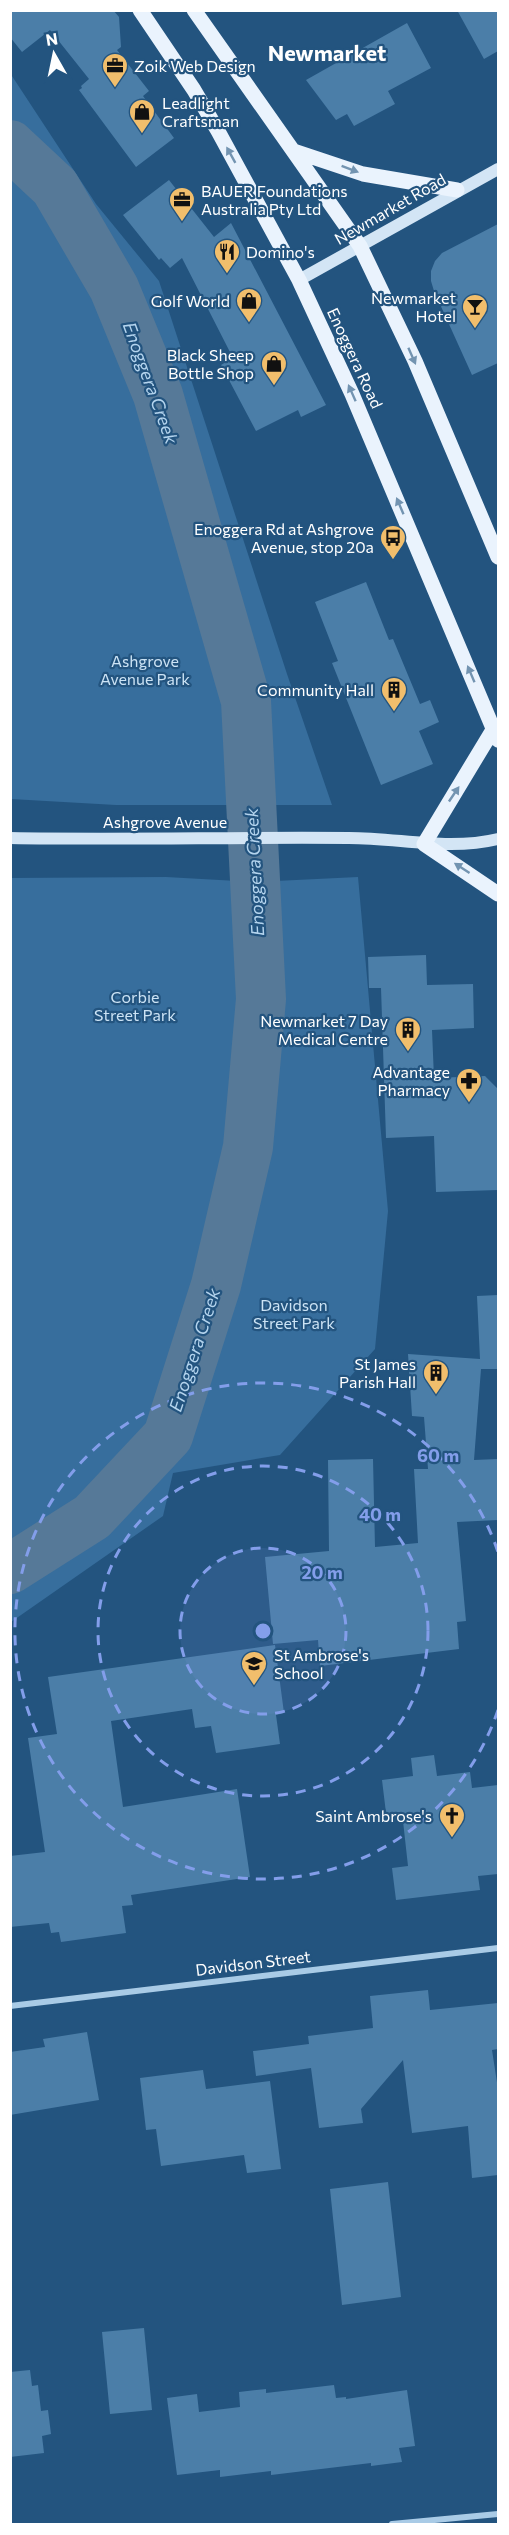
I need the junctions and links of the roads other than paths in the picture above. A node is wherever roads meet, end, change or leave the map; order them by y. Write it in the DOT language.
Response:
graph roads {
  1 [pos="140,10"];
  2 [pos="194,10"];
  3 [pos="294,152"];
  4 [pos="498,169"];
  5 [pos="457,190"];
  6 [pos="360,246"];
  7 [pos="299,280"];
  8 [pos="498,557"];
  9 [pos="496,734"];
  10 [pos="10,838"];
  11 [pos="498,839"];
  12 [pos="424,844"];
  13 [pos="498,894"];
  14 [pos="498,1948"];
  15 [pos="10,2006"];
  16 [pos="498,2514"];
  17 [pos="392,2524"];
  7 -- 1 [label="main road, Enoggera Road, one-way"];
  2 -- 3 [label="main road"];
  3 -- 5 [label="main road, one-way"];
  3 -- 6 [label="main road"];
  4 -- 5 [label="main road, Newmarket Road"];
  5 -- 6 [label="main road, Newmarket Road"];
  6 -- 7 [label="main road, Newmarket Road"];
  6 -- 8 [label="main road, one-way"];
  9 -- 7 [label="main road, Enoggera Road, one-way"];
  12 -- 9 [label="main road, one-way"];
  10 -- 12 [label="main road, Ashgrove Avenue"];
  11 -- 12 [label="main road, Ashgrove Avenue"];
  13 -- 12 [label="main road, one-way"];
  14 -- 15 [label="street, Davidson Street"];
  16 -- 17 [label="street"];
}
